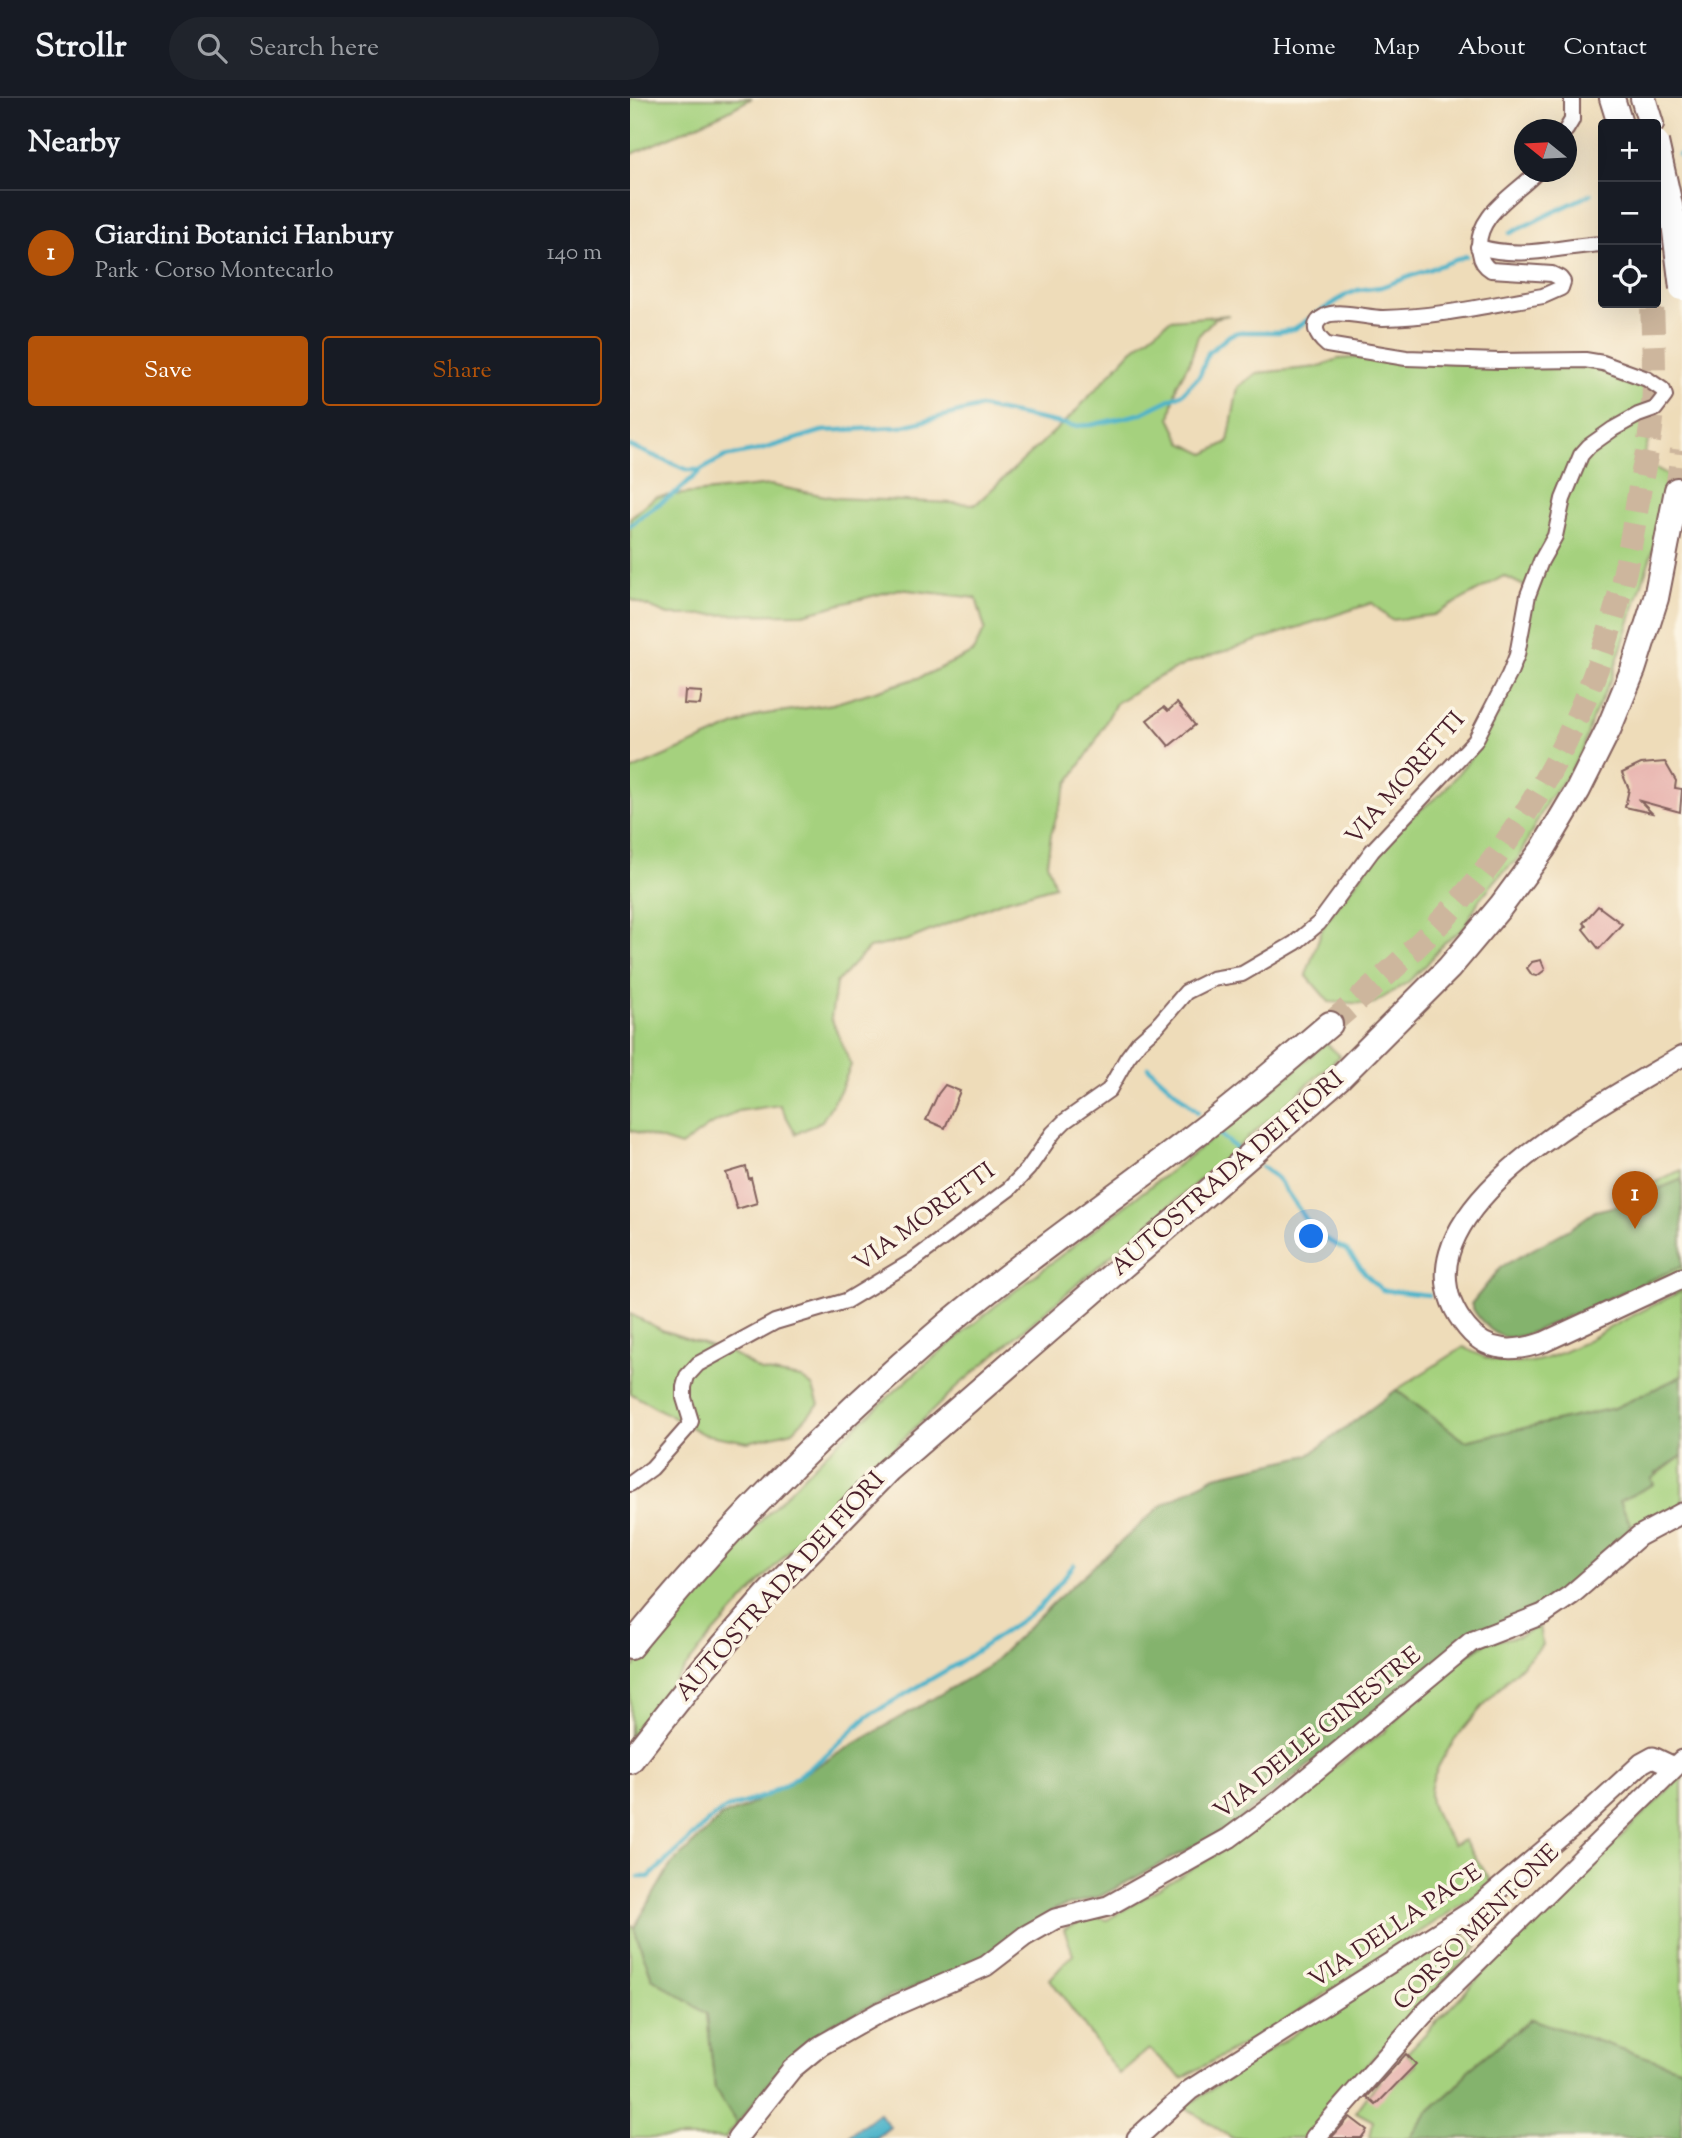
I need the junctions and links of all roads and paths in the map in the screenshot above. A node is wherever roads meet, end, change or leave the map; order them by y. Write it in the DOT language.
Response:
graph roads {
  1 [pos="1572,98"];
  2 [pos="1612,98"];
  3 [pos="1643,98"];
  4 [pos="1572,119"];
  5 [pos="1618,119"];
  6 [pos="1649,119"];
  7 [pos="1661,164"];
  8 [pos="1527,182"];
  9 [pos="1682,240"];
  10 [pos="1661,241"];
  11 [pos="1598,244"];
  12 [pos="1478,247"];
  13 [pos="1682,288"];
  14 [pos="1678,491"];
  15 [pos="1330,1024"];
  16 [pos="1682,1056"];
  17 [pos="1682,1278"];
  18 [pos="630,1484"];
  19 [pos="1682,1513"];
  20 [pos="630,1647"];
  21 [pos="630,1761"];
  22 [pos="1678,1764"];
  23 [pos="737,2138"];
  24 [pos="1137,2138"];
  25 [pos="1315,2138"];
  1 -- 4 [label="street"];
  2 -- 5 [label="highway"];
  3 -- 6 [label="highway"];
  7 -- 13 [label="highway, bridge"];
  8 -- 12 [label="street"];
  9 -- 10 [label="street"];
  11 -- 12 [label="street"];
  12 -- 18 [label="street, VIA MORETTI"];
  14 -- 21 [label="highway, AUTOSTRADA DEI FIORI"];
  15 -- 20 [label="highway, AUTOSTRADA DEI FIORI"];
  16 -- 17 [label="street"];
  19 -- 23 [label="street, VIA DELLE GINESTRE"];
  22 -- 24 [label="street, VIA DELLA PACE"];
  22 -- 25 [label="street, CORSO MENTONE"];
}
